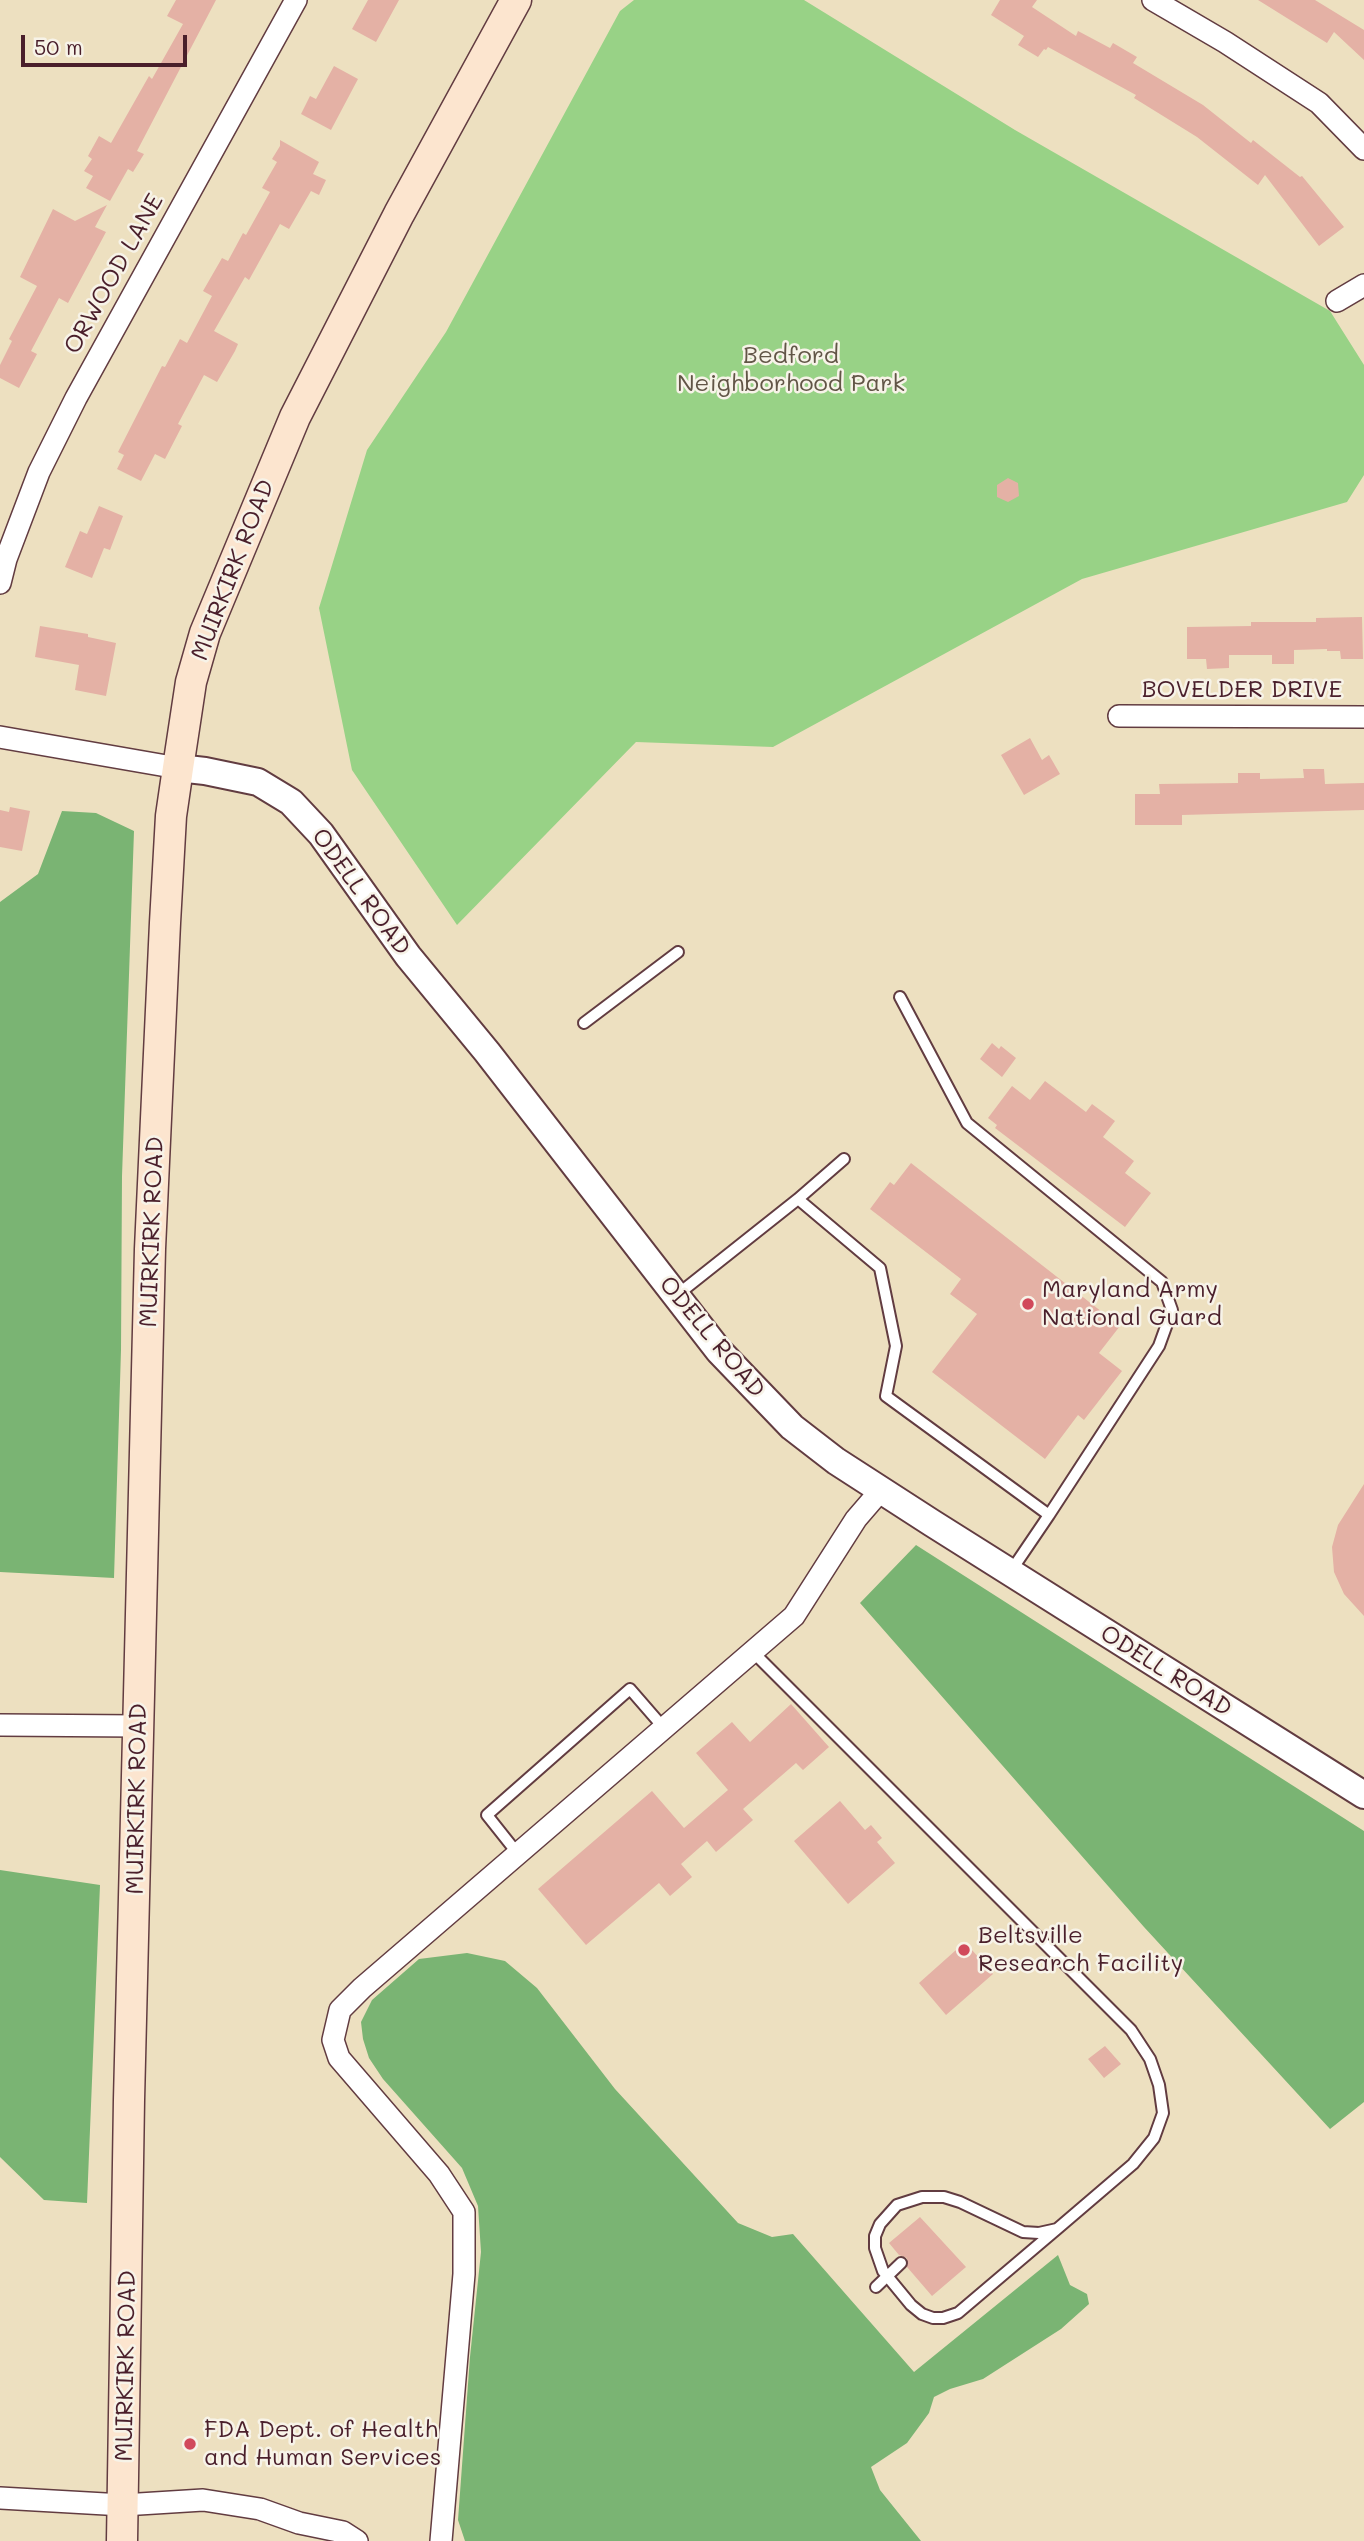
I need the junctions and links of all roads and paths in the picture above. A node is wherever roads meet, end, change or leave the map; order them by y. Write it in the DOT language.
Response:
graph roads {
  1 [pos="296,0"];
  2 [pos="516,0"];
  3 [pos="1153,0"];
  4 [pos="1364,149"];
  5 [pos="1364,285"];
  6 [pos="1337,301"];
  7 [pos="0,583"];
  8 [pos="1119,716"];
  9 [pos="1364,717"];
  10 [pos="0,737"];
  11 [pos="178,768"];
  12 [pos="678,952"];
  13 [pos="900,997"];
  14 [pos="584,1023"];
  15 [pos="844,1159"];
  16 [pos="798,1199"];
  17 [pos="677,1295"];
  18 [pos="881,1490"];
  19 [pos="1049,1515"];
  20 [pos="1010,1573"];
  21 [pos="753,1652"];
  22 [pos="0,1725"];
  23 [pos="139,1726"];
  24 [pos="663,1727"];
  25 [pos="1364,1795"];
  26 [pos="518,1854"];
  27 [pos="1057,2229"];
  28 [pos="901,2263"];
  29 [pos="887,2276"];
  30 [pos="876,2287"];
  31 [pos="0,2498"];
  32 [pos="123,2505"];
  33 [pos="299,2523"];
  34 [pos="122,2541"];
  35 [pos="322,2541"];
  36 [pos="357,2541"];
  37 [pos="441,2541"];
  1 -- 7 [label="street, ORWOOD LANE"];
  2 -- 11 [label="main road, MUIRKIRK ROAD"];
  3 -- 4 [label="street"];
  5 -- 6 [label="street"];
  8 -- 9 [label="street, BOVELDER DRIVE"];
  10 -- 11 [label="street"];
  11 -- 17 [label="street, ODELL ROAD"];
  11 -- 23 [label="main road, MUIRKIRK ROAD"];
  12 -- 14 [label="lane"];
  13 -- 19 [label="lane"];
  15 -- 16 [label="lane"];
  16 -- 17 [label="lane"];
  16 -- 19 [label="lane"];
  17 -- 18 [label="street, ODELL ROAD"];
  18 -- 20 [label="street, ODELL ROAD"];
  18 -- 21 [label="street"];
  19 -- 20 [label="lane"];
  20 -- 25 [label="street, ODELL ROAD"];
  21 -- 24 [label="street"];
  21 -- 27 [label="lane"];
  22 -- 23 [label="street"];
  23 -- 32 [label="main road, MUIRKIRK ROAD"];
  24 -- 26 [label="street"];
  24 -- 26 [label="lane"];
  26 -- 37 [label="street"];
  27 -- 29 [label="lane"];
  27 -- 29 [label="lane"];
  28 -- 29 [label="lane"];
  29 -- 30 [label="lane"];
  31 -- 32 [label="street"];
  32 -- 33 [label="street"];
  32 -- 34 [label="main road, MUIRKIRK ROAD"];
  33 -- 35 [label="street"];
  33 -- 36 [label="street"];
}
